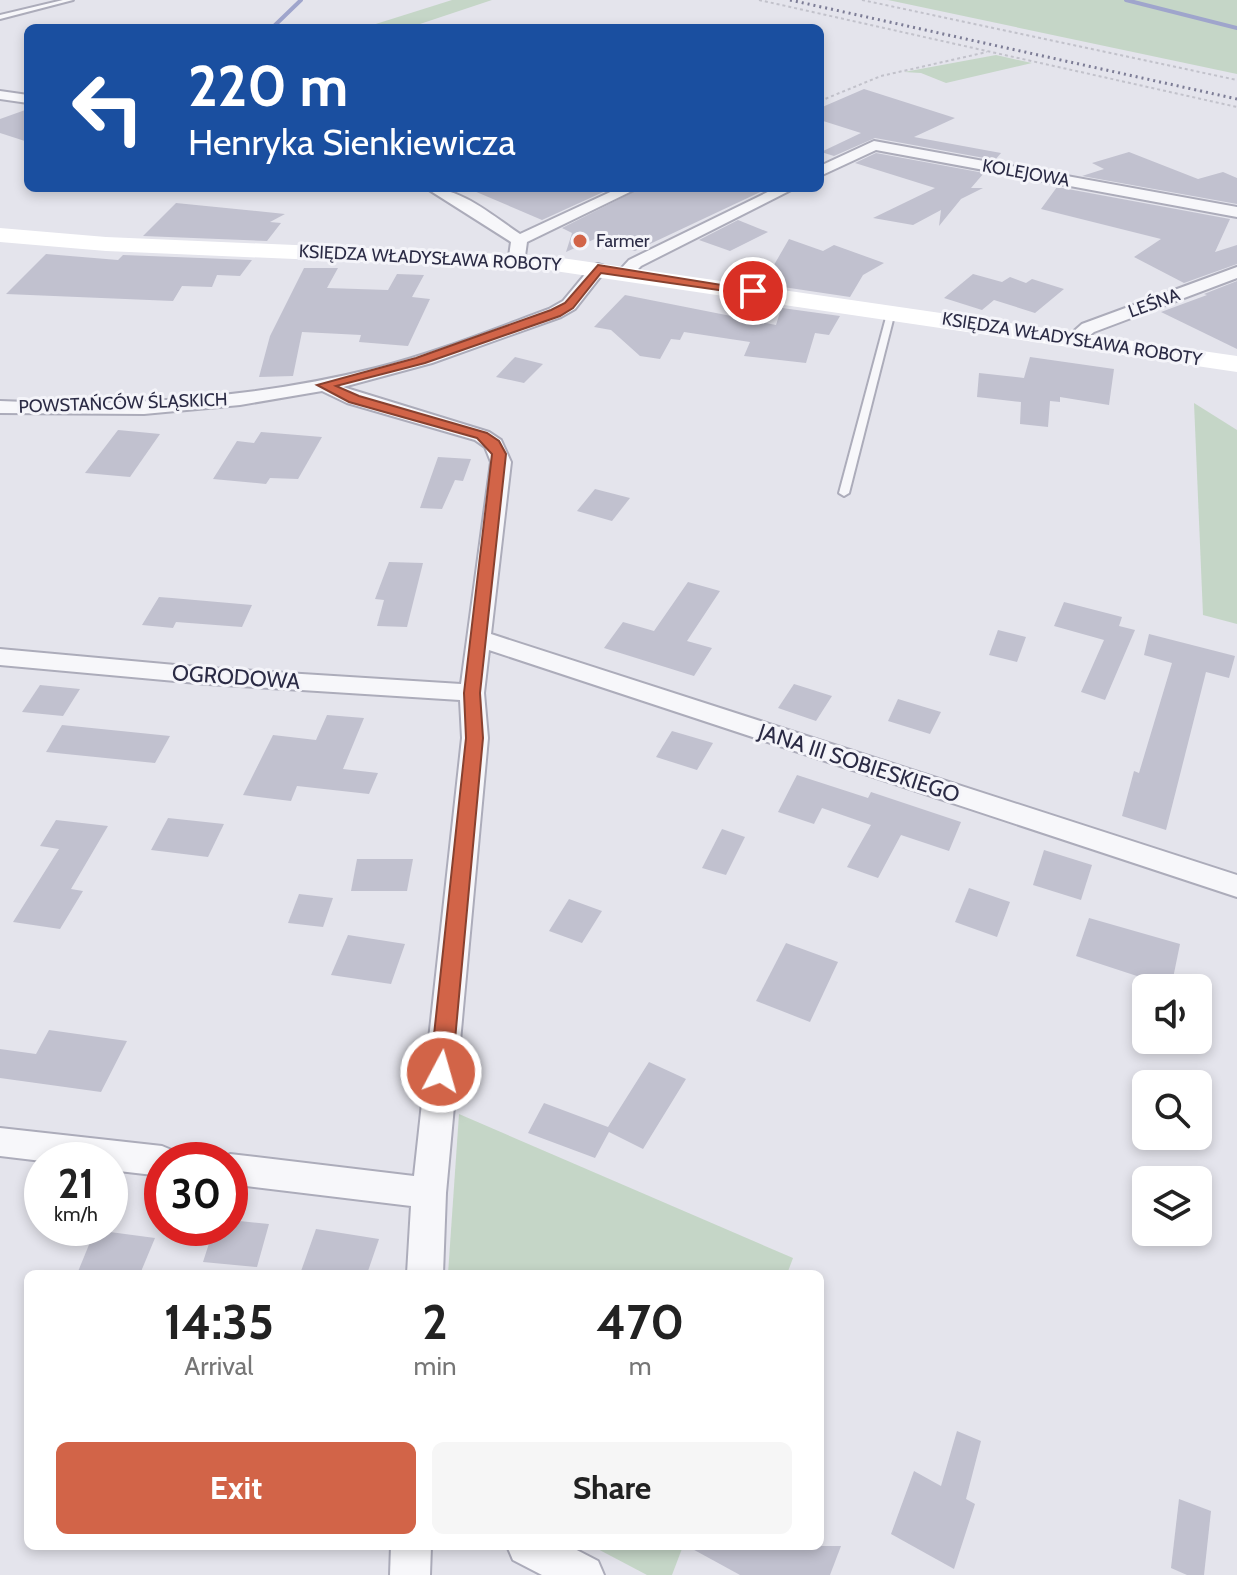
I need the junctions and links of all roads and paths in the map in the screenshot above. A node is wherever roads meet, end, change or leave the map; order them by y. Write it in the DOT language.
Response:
graph roads {
  1 [pos="70,0"];
  2 [pos="759,0"];
  3 [pos="862,0"];
  4 [pos="0,17"];
  5 [pos="987,52"];
  6 [pos="1237,80"];
  7 [pos="0,95"];
  8 [pos="24,98"];
  9 [pos="824,99"];
  10 [pos="1237,107"];
  11 [pos="824,170"];
  12 [pos="442,192"];
  13 [pos="624,192"];
  14 [pos="780,192"];
  15 [pos="1237,212"];
  16 [pos="0,235"];
  17 [pos="518,250"];
  18 [pos="598,269"];
  19 [pos="626,272"];
  20 [pos="1237,272"];
  21 [pos="891,312"];
  22 [pos="1074,339"];
  23 [pos="1237,364"];
  24 [pos="324,385"];
  25 [pos="0,407"];
  26 [pos="844,493"];
  27 [pos="481,639"];
  28 [pos="0,657"];
  29 [pos="472,693"];
  30 [pos="1237,886"];
  31 [pos="0,1142"];
  32 [pos="144,1159"];
  33 [pos="248,1171"];
  34 [pos="429,1193"];
  35 [pos="425,1270"];
  36 [pos="411,1550"];
  37 [pos="535,1550"];
  38 [pos="410,1575"];
  39 [pos="584,1575"];
  1 -- 4 [label="lane"];
  2 -- 5 [label="path"];
  3 -- 6 [label="path"];
  5 -- 9 [label="path"];
  5 -- 10 [label="path"];
  7 -- 8 [label="street"];
  11 -- 15 [label="street, KOLEJOWA"];
  12 -- 17 [label="street"];
  13 -- 17 [label="street"];
  14 -- 19 [label="street"];
  16 -- 17 [label="main road, KSIĘDZA WŁADYSŁAWA ROBOTY"];
  17 -- 18 [label="main road, KSIĘDZA WŁADYSŁAWA ROBOTY"];
  18 -- 19 [label="main road, KSIĘDZA WŁADYSŁAWA ROBOTY"];
  18 -- 24 [label="street, POWSTAŃCÓW ŚLĄSKICH"];
  19 -- 21 [label="main road, KSIĘDZA WŁADYSŁAWA ROBOTY"];
  20 -- 22 [label="street, LEŚNA"];
  21 -- 22 [label="main road, KSIĘDZA WŁADYSŁAWA ROBOTY"];
  21 -- 26 [label="lane"];
  22 -- 23 [label="main road, KSIĘDZA WŁADYSŁAWA ROBOTY"];
  24 -- 25 [label="street, POWSTAŃCÓW ŚLĄSKICH"];
  24 -- 27 [label="street"];
  27 -- 29 [label="street"];
  27 -- 30 [label="street, JANA III SOBIESKIEGO"];
  28 -- 29 [label="street, OGRODOWA"];
  29 -- 34 [label="street"];
  31 -- 32 [label="street"];
  33 -- 34 [label="street"];
  34 -- 35 [label="street"];
  36 -- 38 [label="street"];
  37 -- 39 [label="street"];
}
